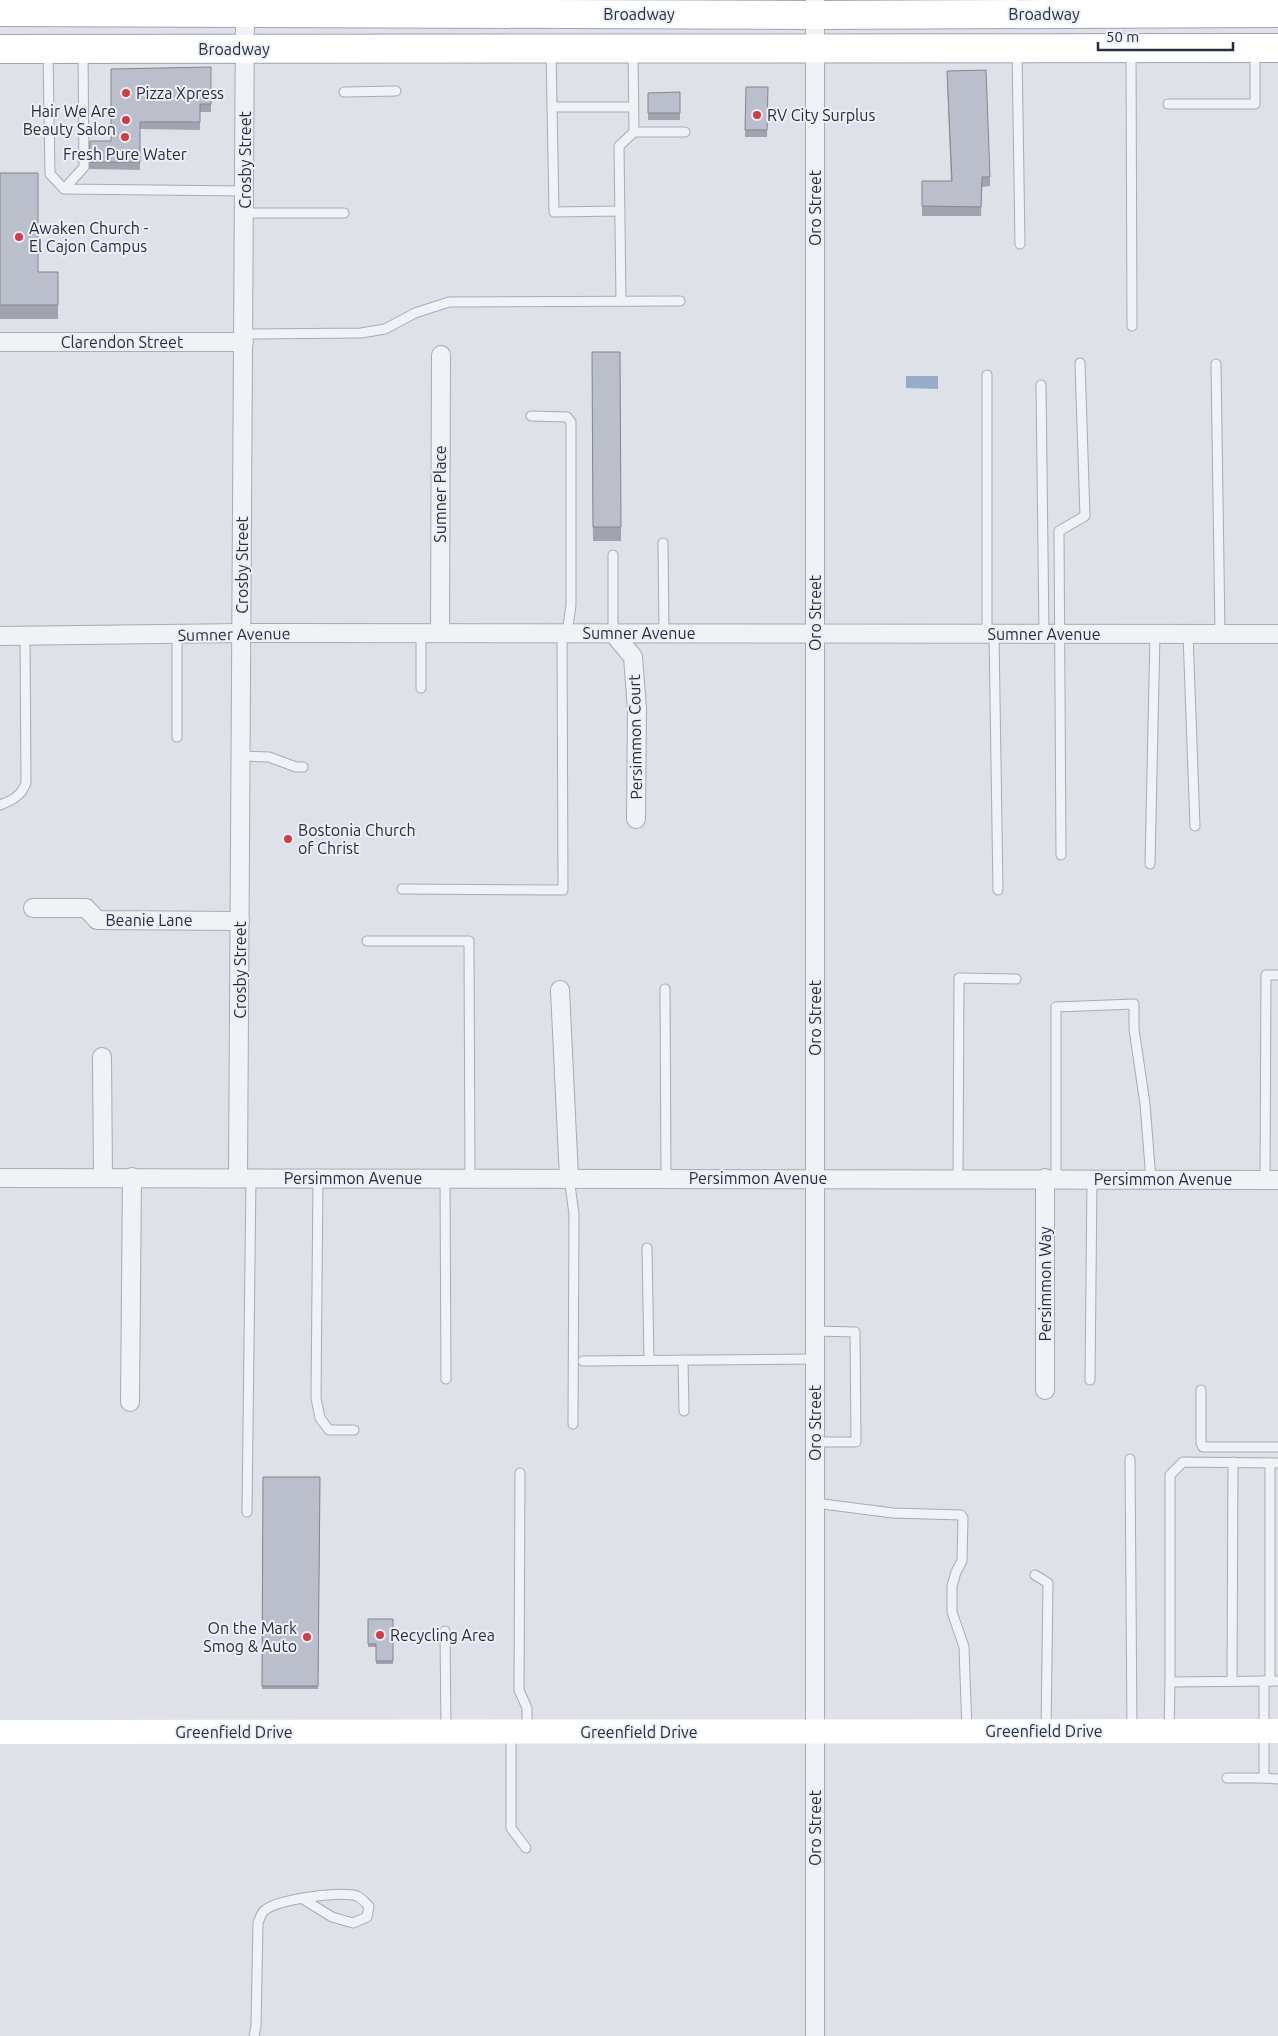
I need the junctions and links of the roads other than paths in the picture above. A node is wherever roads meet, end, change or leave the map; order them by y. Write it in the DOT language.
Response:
graph roads {
  1 [pos="58,6"];
  2 [pos="109,6"];
  3 [pos="162,6"];
  4 [pos="815,8"];
  5 [pos="0,12"];
  6 [pos="245,13"];
  7 [pos="1278,13"];
  8 [pos="1017,48"];
  9 [pos="1131,48"];
  10 [pos="1266,48"];
  11 [pos="0,49"];
  12 [pos="48,49"];
  13 [pos="83,49"];
  14 [pos="245,49"];
  15 [pos="551,49"];
  16 [pos="633,49"];
  17 [pos="815,49"];
  18 [pos="396,91"];
  19 [pos="344,92"];
  20 [pos="1168,104"];
  21 [pos="552,107"];
  22 [pos="633,107"];
  23 [pos="634,132"];
  24 [pos="685,132"];
  25 [pos="64,190"];
  26 [pos="244,191"];
  27 [pos="620,211"];
  28 [pos="244,213"];
  29 [pos="344,213"];
  30 [pos="1020,244"];
  31 [pos="621,300"];
  32 [pos="680,300"];
  33 [pos="1132,326"];
  34 [pos="243,338"];
  35 [pos="0,342"];
  36 [pos="441,355"];
  37 [pos="1080,363"];
  38 [pos="1216,364"];
  39 [pos="987,375"];
  40 [pos="1042,385"];
  41 [pos="531,416"];
  42 [pos="663,543"];
  43 [pos="613,555"];
  44 [pos="242,633"];
  45 [pos="421,633"];
  46 [pos="440,633"];
  47 [pos="565,633"];
  48 [pos="613,633"];
  49 [pos="664,633"];
  50 [pos="815,633"];
  51 [pos="991,634"];
  52 [pos="1052,634"];
  53 [pos="1154,634"];
  54 [pos="1188,634"];
  55 [pos="1220,634"];
  56 [pos="1278,634"];
  57 [pos="177,635"];
  58 [pos="0,636"];
  59 [pos="25,636"];
  60 [pos="421,688"];
  61 [pos="177,737"];
  62 [pos="241,756"];
  63 [pos="303,767"];
  64 [pos="0,805"];
  65 [pos="636,819"];
  66 [pos="1195,826"];
  67 [pos="1061,855"];
  68 [pos="1150,864"];
  69 [pos="402,889"];
  70 [pos="998,890"];
  71 [pos="33,908"];
  72 [pos="240,921"];
  73 [pos="367,941"];
  74 [pos="1278,975"];
  75 [pos="1016,979"];
  76 [pos="665,989"];
  77 [pos="560,990"];
  78 [pos="102,1057"];
  79 [pos="103,1177"];
  80 [pos="132,1177"];
  81 [pos="245,1177"];
  82 [pos="0,1178"];
  83 [pos="318,1178"];
  84 [pos="445,1178"];
  85 [pos="470,1178"];
  86 [pos="569,1178"];
  87 [pos="666,1178"];
  88 [pos="815,1178"];
  89 [pos="958,1178"];
  90 [pos="1051,1178"];
  91 [pos="1092,1179"];
  92 [pos="1151,1180"];
  93 [pos="1272,1180"];
  94 [pos="647,1248"];
  95 [pos="815,1331"];
  96 [pos="815,1359"];
  97 [pos="649,1360"];
  98 [pos="683,1360"];
  99 [pos="583,1361"];
  100 [pos="446,1379"];
  101 [pos="1090,1380"];
  102 [pos="1045,1390"];
  103 [pos="1201,1390"];
  104 [pos="130,1402"];
  105 [pos="684,1410"];
  106 [pos="573,1424"];
  107 [pos="354,1430"];
  108 [pos="815,1442"];
  109 [pos="1278,1447"];
  110 [pos="1130,1459"];
  111 [pos="1233,1462"];
  112 [pos="1274,1463"];
  113 [pos="520,1473"];
  114 [pos="815,1503"];
  115 [pos="247,1512"];
  116 [pos="1035,1575"];
  117 [pos="445,1631"];
  118 [pos="1232,1681"];
  119 [pos="1271,1681"];
  120 [pos="1170,1682"];
  121 [pos="1046,1731"];
  122 [pos="1132,1731"];
  123 [pos="1170,1731"];
  124 [pos="1271,1731"];
  125 [pos="0,1732"];
  126 [pos="446,1732"];
  127 [pos="519,1732"];
  128 [pos="815,1732"];
  129 [pos="967,1732"];
  130 [pos="1227,1778"];
  131 [pos="1264,1778"];
  132 [pos="1278,1779"];
  133 [pos="526,1848"];
  134 [pos="303,1899"];
  135 [pos="254,2036"];
  136 [pos="815,2036"];
  1 -- 2 [label="main road, Broadway"];
  1 -- 5 [label="main road, Broadway"];
  2 -- 3 [label="main road, Broadway"];
  3 -- 6 [label="main road, Broadway"];
  4 -- 6 [label="main road, Broadway"];
  4 -- 7 [label="main road, Broadway"];
  4 -- 17 [label="street, Oro Street"];
  6 -- 14 [label="street, Crosby Street"];
  8 -- 9 [label="main road, Broadway"];
  8 -- 17 [label="main road, Broadway"];
  8 -- 30 [label="lane"];
  9 -- 10 [label="main road, Broadway"];
  9 -- 33 [label="lane"];
  10 -- 20 [label="lane"];
  11 -- 12 [label="main road, Broadway"];
  12 -- 13 [label="main road, Broadway"];
  12 -- 25 [label="lane"];
  13 -- 14 [label="main road, Broadway"];
  13 -- 25 [label="lane"];
  14 -- 15 [label="main road, Broadway"];
  14 -- 26 [label="street, Crosby Street"];
  15 -- 16 [label="main road, Broadway"];
  15 -- 21 [label="lane"];
  16 -- 17 [label="main road, Broadway"];
  16 -- 22 [label="lane"];
  17 -- 50 [label="street, Oro Street"];
  18 -- 19 [label="lane"];
  21 -- 22 [label="lane"];
  21 -- 27 [label="lane"];
  22 -- 23 [label="lane"];
  23 -- 24 [label="lane"];
  23 -- 27 [label="lane"];
  25 -- 26 [label="lane"];
  26 -- 28 [label="street, Crosby Street"];
  27 -- 31 [label="lane"];
  28 -- 29 [label="lane"];
  28 -- 34 [label="street, Crosby Street"];
  31 -- 32 [label="lane"];
  31 -- 34 [label="lane"];
  34 -- 35 [label="street, Clarendon Street"];
  34 -- 44 [label="street, Crosby Street"];
  36 -- 46 [label="street, Sumner Place"];
  37 -- 52 [label="lane"];
  38 -- 55 [label="lane"];
  39 -- 51 [label="lane"];
  40 -- 52 [label="lane"];
  41 -- 47 [label="lane"];
  42 -- 49 [label="lane"];
  43 -- 48 [label="lane"];
  44 -- 45 [label="street, Sumner Avenue"];
  44 -- 57 [label="street, Sumner Avenue"];
  44 -- 62 [label="street, Crosby Street"];
  45 -- 46 [label="street, Sumner Avenue"];
  45 -- 60 [label="lane"];
  46 -- 47 [label="street, Sumner Avenue"];
  47 -- 48 [label="street, Sumner Avenue"];
  47 -- 69 [label="lane"];
  48 -- 49 [label="street, Sumner Avenue"];
  48 -- 65 [label="street, Persimmon Court"];
  49 -- 50 [label="street, Sumner Avenue"];
  50 -- 51 [label="street, Sumner Avenue"];
  50 -- 88 [label="street, Oro Street"];
  51 -- 52 [label="street, Sumner Avenue"];
  51 -- 70 [label="lane"];
  52 -- 53 [label="street, Sumner Avenue"];
  52 -- 67 [label="lane"];
  53 -- 54 [label="street, Sumner Avenue"];
  53 -- 68 [label="lane"];
  54 -- 55 [label="street, Sumner Avenue"];
  54 -- 66 [label="lane"];
  55 -- 56 [label="street, Sumner Avenue"];
  57 -- 59 [label="street, Sumner Avenue"];
  57 -- 61 [label="lane"];
  58 -- 59 [label="street, Sumner Avenue"];
  59 -- 64 [label="lane"];
  62 -- 63 [label="lane"];
  62 -- 72 [label="street, Crosby Street"];
  71 -- 72 [label="street, Beanie Lane"];
  72 -- 81 [label="street, Crosby Street"];
  73 -- 85 [label="lane"];
  74 -- 93 [label="lane"];
  75 -- 89 [label="lane"];
  76 -- 87 [label="lane"];
  77 -- 86 [label="street"];
  78 -- 79 [label="street"];
  79 -- 80 [label="street"];
  79 -- 82 [label="street"];
  80 -- 81 [label="street, Persimmon Avenue"];
  80 -- 104 [label="street"];
  81 -- 83 [label="street, Persimmon Avenue"];
  81 -- 115 [label="lane"];
  83 -- 84 [label="street, Persimmon Avenue"];
  83 -- 107 [label="lane"];
  84 -- 85 [label="street, Persimmon Avenue"];
  84 -- 100 [label="lane"];
  85 -- 86 [label="street, Persimmon Avenue"];
  86 -- 87 [label="street, Persimmon Avenue"];
  86 -- 106 [label="lane"];
  87 -- 88 [label="street, Persimmon Avenue"];
  88 -- 89 [label="street, Persimmon Avenue"];
  88 -- 95 [label="street, Oro Street"];
  89 -- 90 [label="street, Persimmon Avenue"];
  90 -- 91 [label="street, Persimmon Avenue"];
  90 -- 92 [label="lane"];
  90 -- 102 [label="street, Persimmon Way"];
  91 -- 92 [label="street, Persimmon Avenue"];
  91 -- 101 [label="lane"];
  92 -- 93 [label="street, Persimmon Avenue"];
  94 -- 97 [label="lane"];
  95 -- 96 [label="street, Oro Street"];
  95 -- 108 [label="lane"];
  96 -- 98 [label="lane"];
  96 -- 108 [label="street, Oro Street"];
  97 -- 98 [label="lane"];
  97 -- 99 [label="lane"];
  98 -- 105 [label="lane"];
  103 -- 109 [label="lane"];
  108 -- 114 [label="street, Oro Street"];
  110 -- 122 [label="lane"];
  111 -- 112 [label="lane"];
  111 -- 118 [label="lane"];
  111 -- 120 [label="lane"];
  112 -- 119 [label="lane"];
  113 -- 127 [label="lane"];
  114 -- 128 [label="street, Oro Street"];
  114 -- 129 [label="lane"];
  116 -- 121 [label="lane"];
  117 -- 126 [label="lane"];
  118 -- 119 [label="lane"];
  118 -- 120 [label="lane"];
  119 -- 124 [label="lane"];
  120 -- 123 [label="lane"];
  121 -- 122 [label="main road, Greenfield Drive"];
  121 -- 129 [label="main road, Greenfield Drive"];
  122 -- 123 [label="main road, Greenfield Drive"];
  123 -- 124 [label="main road, Greenfield Drive"];
  124 -- 131 [label="lane"];
  125 -- 126 [label="main road, Greenfield Drive"];
  126 -- 127 [label="main road, Greenfield Drive"];
  127 -- 128 [label="main road, Greenfield Drive"];
  127 -- 133 [label="lane"];
  128 -- 129 [label="main road, Greenfield Drive"];
  128 -- 136 [label="street, Oro Street"];
  130 -- 131 [label="lane"];
  131 -- 132 [label="lane"];
  134 -- 134 [label="lane"];
  134 -- 135 [label="lane"];
}
